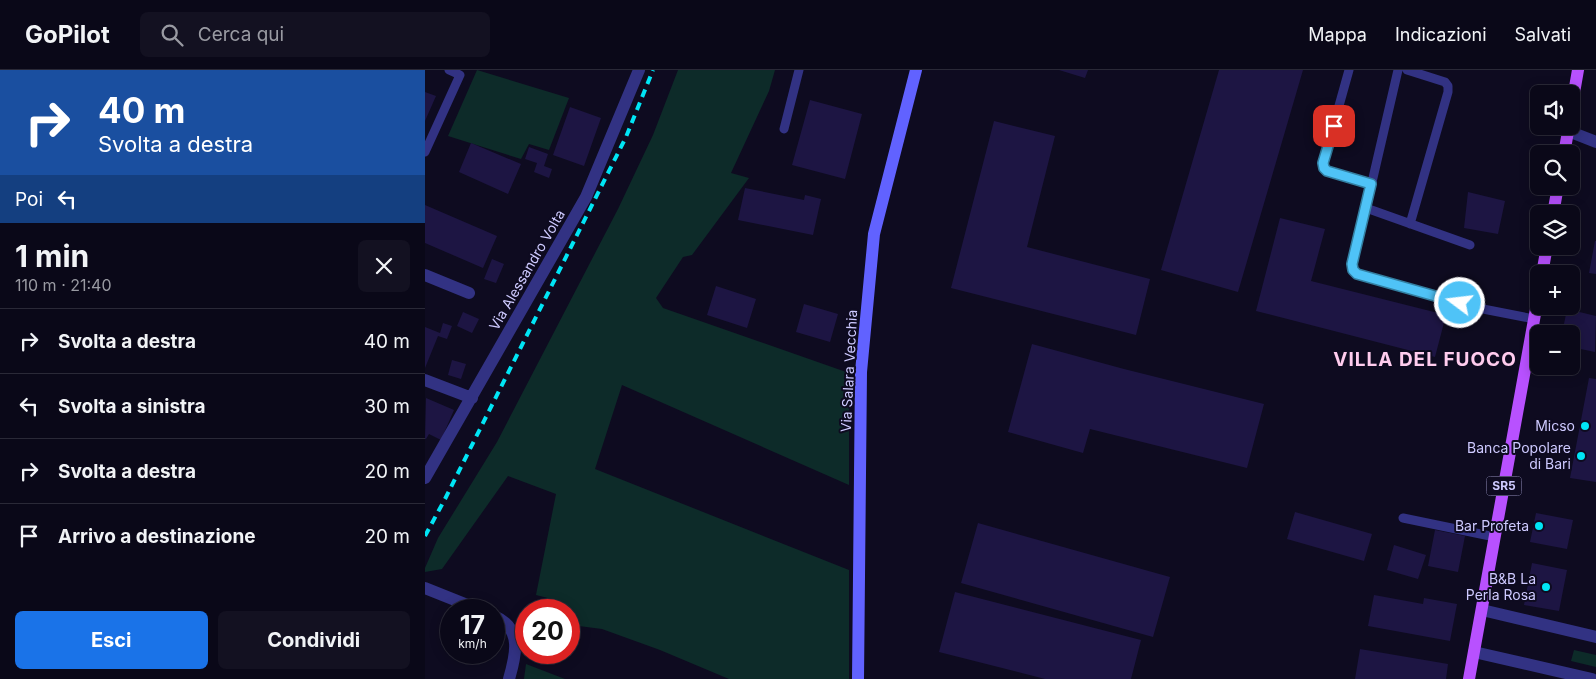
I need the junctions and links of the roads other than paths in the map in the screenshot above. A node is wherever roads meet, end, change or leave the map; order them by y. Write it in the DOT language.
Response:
graph roads {
  1 [pos="449,70"];
  2 [pos="639,70"];
  3 [pos="799,70"];
  4 [pos="916,70"];
  5 [pos="1349,70"];
  6 [pos="1398,70"];
  7 [pos="1407,70"];
  8 [pos="1578,70"];
  9 [pos="1575,85"];
  10 [pos="784,129"];
  11 [pos="1580,135"];
  12 [pos="1596,142"];
  13 [pos="425,152"];
  14 [pos="1371,184"];
  15 [pos="1366,208"];
  16 [pos="1410,224"];
  17 [pos="1469,245"];
  18 [pos="425,275"];
  19 [pos="469,293"];
  20 [pos="1535,315"];
  21 [pos="1534,319"];
  22 [pos="425,380"];
  23 [pos="472,398"];
  24 [pos="425,478"];
  25 [pos="1403,518"];
  26 [pos="1495,537"];
  27 [pos="425,588"];
  28 [pos="452,599"];
  29 [pos="1482,610"];
  30 [pos="505,623"];
  31 [pos="1596,637"];
  32 [pos="1475,652"];
  33 [pos="509,679"];
  34 [pos="858,679"];
  35 [pos="1469,679"];
  36 [pos="1592,679"];
  1 -- 13 [label="lane"];
  2 -- 23 [label="street, Via Alessandro Volta"];
  3 -- 10 [label="lane"];
  4 -- 34 [label="street, Via Salara Vecchia"];
  5 -- 14 [label="lane"];
  6 -- 14 [label="lane"];
  7 -- 16 [label="lane"];
  8 -- 9 [label="main road"];
  11 -- 12 [label="street"];
  14 -- 15 [label="lane"];
  15 -- 16 [label="lane"];
  15 -- 21 [label="lane"];
  16 -- 17 [label="lane"];
  18 -- 19 [label="street"];
  20 -- 21 [label="main road, SR5"];
  21 -- 26 [label="main road, SR5"];
  22 -- 23 [label="street"];
  23 -- 24 [label="street, Via Alessandro Volta"];
  25 -- 26 [label="lane"];
  26 -- 29 [label="main road, SR5"];
  27 -- 28 [label="street"];
  29 -- 31 [label="street"];
  29 -- 32 [label="main road, SR5"];
  30 -- 33 [label="street"];
  32 -- 35 [label="main road, SR5"];
  32 -- 36 [label="street"];
}
